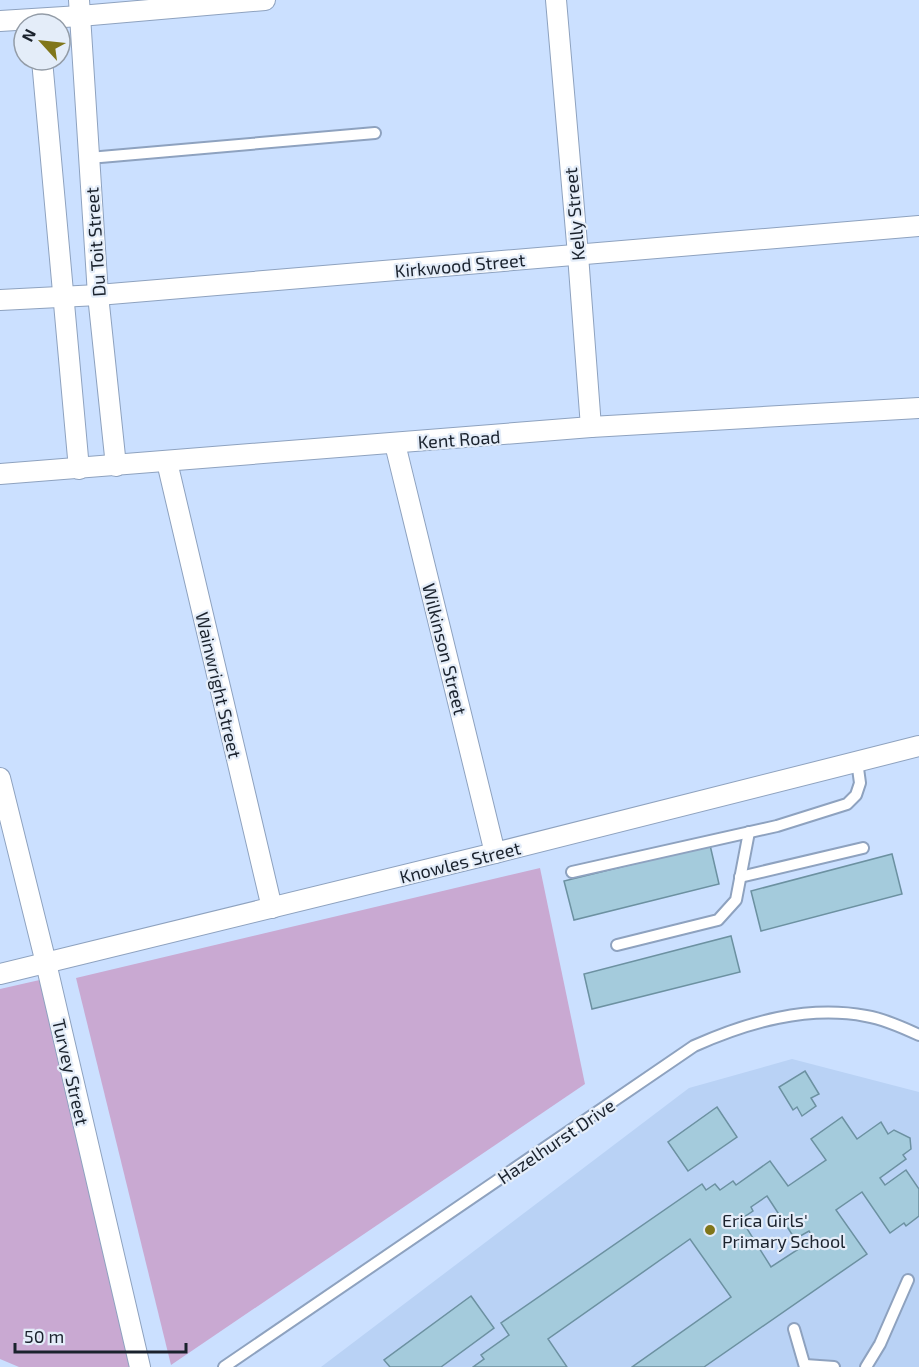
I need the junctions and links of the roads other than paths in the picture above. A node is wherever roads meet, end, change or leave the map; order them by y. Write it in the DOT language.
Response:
graph roads {
  1 [pos="265,0"];
  2 [pos="556,0"];
  3 [pos="79,8"];
  4 [pos="52,12"];
  5 [pos="43,72"];
  6 [pos="375,133"];
  7 [pos="89,158"];
  8 [pos="919,226"];
  9 [pos="578,255"];
  10 [pos="98,296"];
  11 [pos="64,297"];
  12 [pos="0,300"];
  13 [pos="919,408"];
  14 [pos="591,427"];
  15 [pos="395,444"];
  16 [pos="167,462"];
  17 [pos="116,466"];
  18 [pos="79,468"];
  19 [pos="0,474"];
  20 [pos="919,746"];
  21 [pos="857,761"];
  22 [pos="0,778"];
  23 [pos="748,832"];
  24 [pos="863,848"];
  25 [pos="495,853"];
  26 [pos="572,872"];
  27 [pos="740,877"];
  28 [pos="272,908"];
  29 [pos="617,945"];
  30 [pos="46,963"];
  31 [pos="0,974"];
  32 [pos="919,1035"];
  33 [pos="908,1280"];
  34 [pos="794,1329"];
  35 [pos="805,1366"];
  36 [pos="140,1367"];
  37 [pos="224,1367"];
  38 [pos="834,1367"];
  39 [pos="866,1367"];
  1 -- 3 [label="street"];
  2 -- 9 [label="street, Kelly Street"];
  3 -- 4 [label="street"];
  3 -- 7 [label="street, Du Toit Street"];
  5 -- 11 [label="street"];
  6 -- 7 [label="lane"];
  7 -- 10 [label="street, Du Toit Street"];
  8 -- 9 [label="street, Kirkwood Street"];
  9 -- 10 [label="street, Kirkwood Street"];
  9 -- 14 [label="street, Kelly Street"];
  10 -- 11 [label="street, Kirkwood Street"];
  10 -- 17 [label="street, Du Toit Street"];
  11 -- 12 [label="street, Kirkwood Street"];
  11 -- 18 [label="street"];
  13 -- 14 [label="street, Kent Road"];
  14 -- 15 [label="street, Kent Road"];
  15 -- 16 [label="street, Kent Road"];
  15 -- 25 [label="street, Wilkinson Street"];
  16 -- 17 [label="street, Kent Road"];
  16 -- 28 [label="street, Wainwright Street"];
  17 -- 18 [label="street, Kent Road"];
  18 -- 19 [label="street, Kent Road"];
  20 -- 21 [label="street, Knowles Street"];
  21 -- 23 [label="lane"];
  21 -- 25 [label="street, Knowles Street"];
  22 -- 30 [label="street, Turvey Street"];
  23 -- 26 [label="lane"];
  23 -- 27 [label="lane"];
  24 -- 27 [label="lane"];
  25 -- 28 [label="street, Knowles Street"];
  27 -- 29 [label="lane"];
  28 -- 30 [label="street, Knowles Street"];
  30 -- 31 [label="street, Knowles Street"];
  30 -- 36 [label="street, Turvey Street"];
  32 -- 37 [label="lane, Hazelhurst Drive"];
  33 -- 39 [label="lane"];
  34 -- 35 [label="lane"];
  35 -- 38 [label="lane"];
}
